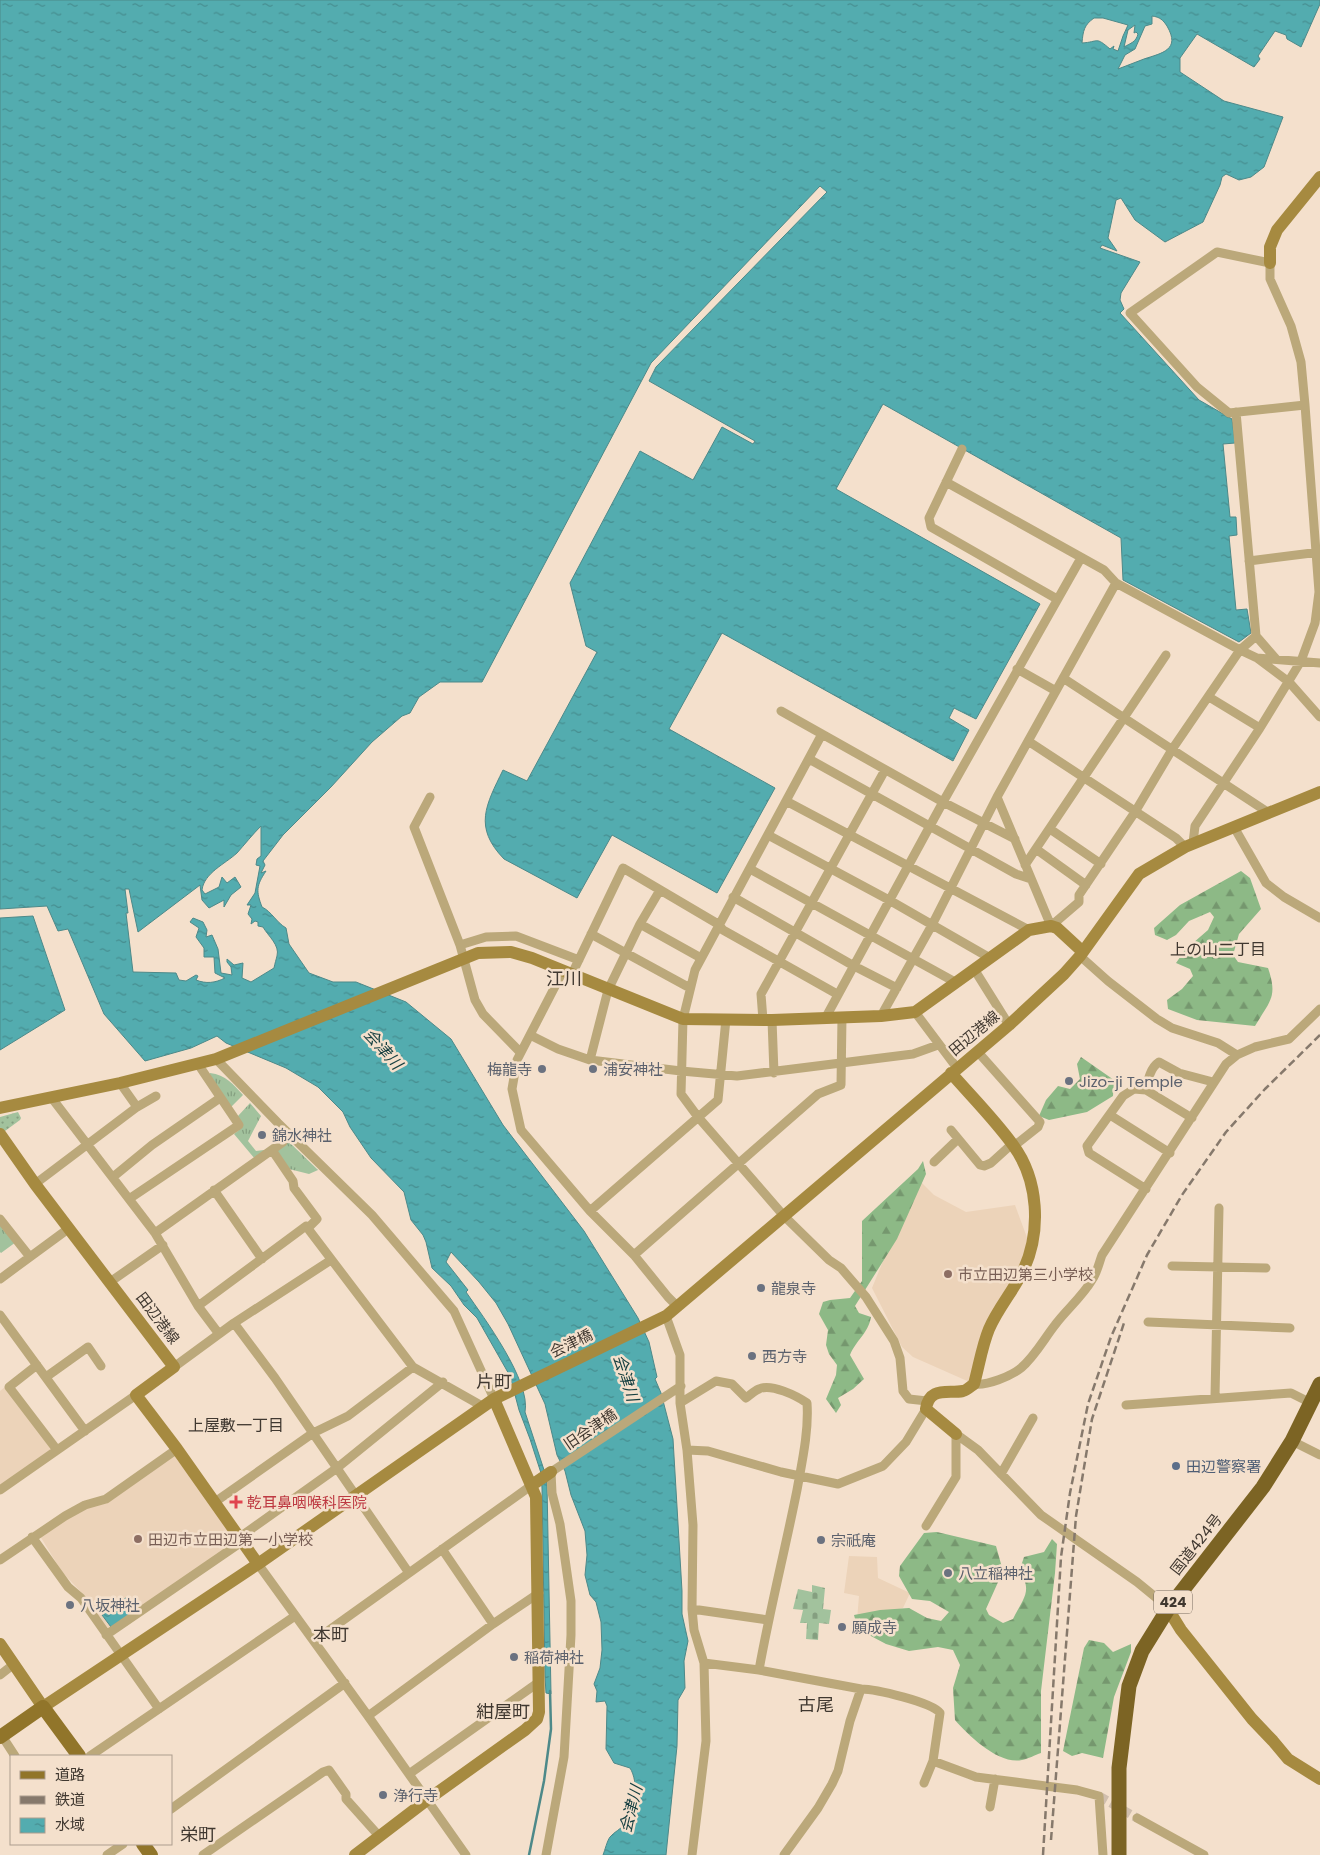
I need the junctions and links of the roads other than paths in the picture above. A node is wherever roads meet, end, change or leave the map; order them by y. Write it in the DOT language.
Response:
graph roads {
  1 [pos="1320,178"];
  2 [pos="1270,263"];
  3 [pos="1305,405"];
  4 [pos="1236,412"];
  5 [pos="962,450"];
  6 [pos="1320,478"];
  7 [pos="1310,480"];
  8 [pos="946,482"];
  9 [pos="1318,553"];
  10 [pos="1081,558"];
  11 [pos="1249,561"];
  12 [pos="1116,583"];
  13 [pos="1319,592"];
  14 [pos="1057,599"];
  15 [pos="1256,636"];
  16 [pos="1240,650"];
  17 [pos="1166,655"];
  18 [pos="1257,658"];
  19 [pos="1276,659"];
  20 [pos="1301,661"];
  21 [pos="1320,663"];
  22 [pos="1017,669"];
  23 [pos="1063,678"];
  24 [pos="1289,682"];
  25 [pos="1056,691"];
  26 [pos="1209,698"];
  27 [pos="781,711"];
  28 [pos="1125,717"];
  29 [pos="1320,717"];
  30 [pos="1260,728"];
  31 [pos="822,734"];
  32 [pos="1028,741"];
  33 [pos="1173,748"];
  34 [pos="809,759"];
  35 [pos="885,770"];
  36 [pos="1084,777"];
  37 [pos="1223,783"];
  38 [pos="1320,792"];
  39 [pos="872,794"];
  40 [pos="430,797"];
  41 [pos="997,797"];
  42 [pos="786,801"];
  43 [pos="943,802"];
  44 [pos="1135,812"];
  45 [pos="1268,813"];
  46 [pos="984,824"];
  47 [pos="930,826"];
  48 [pos="1234,827"];
  49 [pos="1050,829"];
  50 [pos="768,835"];
  51 [pos="850,835"];
  52 [pos="1015,839"];
  53 [pos="1189,845"];
  54 [pos="971,849"];
  55 [pos="1036,849"];
  56 [pos="1101,864"];
  57 [pos="1026,865"];
  58 [pos="908,866"];
  59 [pos="750,869"];
  60 [pos="831,870"];
  61 [pos="1031,879"];
  62 [pos="1086,885"];
  63 [pos="950,888"];
  64 [pos="660,890"];
  65 [pos="733,898"];
  66 [pos="889,900"];
  67 [pos="812,903"];
  68 [pos="1320,918"];
  69 [pos="640,924"];
  70 [pos="718,924"];
  71 [pos="932,925"];
  72 [pos="1051,926"];
  73 [pos="1029,930"];
  74 [pos="796,932"];
  75 [pos="592,934"];
  76 [pos="870,936"];
  77 [pos="460,945"];
  78 [pos="626,953"];
  79 [pos="1081,954"];
  80 [pos="701,958"];
  81 [pos="914,958"];
  82 [pos="990,958"];
  83 [pos="579,960"];
  84 [pos="779,961"];
  85 [pos="854,966"];
  86 [pos="974,969"];
  87 [pos="568,973"];
  88 [pos="955,982"];
  89 [pos="690,988"];
  90 [pos="897,988"];
  91 [pos="608,990"];
  92 [pos="837,994"];
  93 [pos="1320,1009"];
  94 [pos="915,1012"];
  95 [pos="881,1016"];
  96 [pos="842,1017"];
  97 [pos="826,1018"];
  98 [pos="683,1019"];
  99 [pos="726,1019"];
  100 [pos="768,1020"];
  101 [pos="1009,1025"];
  102 [pos="530,1035"];
  103 [pos="938,1045"];
  104 [pos="977,1051"];
  105 [pos="520,1052"];
  106 [pos="1236,1055"];
  107 [pos="222,1057"];
  108 [pos="590,1060"];
  109 [pos="841,1063"];
  110 [pos="198,1064"];
  111 [pos="680,1071"];
  112 [pos="954,1071"];
  113 [pos="774,1073"];
  114 [pos="720,1074"];
  115 [pos="1213,1082"];
  116 [pos="120,1083"];
  117 [pos="1146,1090"];
  118 [pos="156,1096"];
  119 [pos="51,1097"];
  120 [pos="220,1098"];
  121 [pos="137,1107"];
  122 [pos="0,1108"];
  123 [pos="1110,1115"];
  124 [pos="698,1117"];
  125 [pos="1192,1118"];
  126 [pos="951,1130"];
  127 [pos="289,1134"];
  128 [pos="1,1137"];
  129 [pos="958,1139"];
  130 [pos="88,1145"];
  131 [pos="1013,1145"];
  132 [pos="272,1150"];
  133 [pos="1170,1153"];
  134 [pos="934,1162"];
  135 [pos="738,1163"];
  136 [pos="113,1177"];
  137 [pos="35,1184"];
  138 [pos="1146,1189"];
  139 [pos="214,1190"];
  140 [pos="130,1199"];
  141 [pos="1219,1208"];
  142 [pos="590,1210"];
  143 [pos="784,1216"];
  144 [pos="0,1219"];
  145 [pos="308,1228"];
  146 [pos="68,1229"];
  147 [pos="155,1233"];
  148 [pos="163,1245"];
  149 [pos="634,1255"];
  150 [pos="30,1257"];
  151 [pos="262,1259"];
  152 [pos="331,1260"];
  153 [pos="1172,1266"];
  154 [pos="1218,1267"];
  155 [pos="1266,1268"];
  156 [pos="0,1278"];
  157 [pos="110,1282"];
  158 [pos="198,1306"];
  159 [pos="678,1307"];
  160 [pos="0,1315"];
  161 [pos="666,1316"];
  162 [pos="654,1322"];
  163 [pos="1148,1322"];
  164 [pos="234,1323"];
  165 [pos="1216,1325"];
  166 [pos="1290,1328"];
  167 [pos="219,1334"];
  168 [pos="37,1366"];
  169 [pos="101,1366"];
  170 [pos="174,1367"];
  171 [pos="413,1367"];
  172 [pos="46,1377"];
  173 [pos="443,1382"];
  174 [pos="974,1384"];
  175 [pos="1320,1384"];
  176 [pos="680,1386"];
  177 [pos="136,1395"];
  178 [pos="498,1397"];
  179 [pos="1214,1397"];
  180 [pos="680,1403"];
  181 [pos="1311,1403"];
  182 [pos="927,1405"];
  183 [pos="1126,1405"];
  184 [pos="482,1406"];
  185 [pos="1033,1418"];
  186 [pos="85,1430"];
  187 [pos="313,1433"];
  188 [pos="956,1434"];
  189 [pos="1292,1441"];
  190 [pos="177,1449"];
  191 [pos="57,1450"];
  192 [pos="688,1450"];
  193 [pos="1320,1455"];
  194 [pos="337,1468"];
  195 [pos="551,1472"];
  196 [pos="1001,1474"];
  197 [pos="799,1476"];
  198 [pos="532,1485"];
  199 [pos="0,1490"];
  200 [pos="356,1496"];
  201 [pos="215,1502"];
  202 [pos="926,1526"];
  203 [pos="32,1537"];
  204 [pos="241,1539"];
  205 [pos="442,1549"];
  206 [pos="0,1560"];
  207 [pos="258,1564"];
  208 [pos="409,1573"];
  209 [pos="538,1593"];
  210 [pos="692,1609"];
  211 [pos="1168,1609"];
  212 [pos="295,1616"];
  213 [pos="768,1620"];
  214 [pos="493,1624"];
  215 [pos="106,1636"];
  216 [pos="314,1641"];
  217 [pos="0,1644"];
  218 [pos="121,1656"];
  219 [pos="704,1663"];
  220 [pos="14,1664"];
  221 [pos="759,1670"];
  222 [pos="0,1674"];
  223 [pos="539,1682"];
  224 [pos="345,1683"];
  225 [pos="860,1689"];
  226 [pos="44,1707"];
  227 [pos="159,1709"];
  228 [pos="368,1716"];
  229 [pos="1,1736"];
  230 [pos="14,1755"];
  231 [pos="78,1755"];
  232 [pos="91,1755"];
  233 [pos="933,1761"];
  234 [pos="409,1774"];
  235 [pos="995,1779"];
  236 [pos="1320,1779"];
  237 [pos="924,1783"];
  238 [pos="426,1800"];
  239 [pos="990,1807"];
  240 [pos="172,1808"];
  241 [pos="1137,1818"];
  242 [pos="379,1836"];
  243 [pos="122,1845"];
  244 [pos="107,1855"];
  245 [pos="203,1855"];
  246 [pos="355,1855"];
  247 [pos="466,1855"];
  248 [pos="546,1855"];
  249 [pos="692,1855"];
  250 [pos="784,1855"];
  251 [pos="1103,1855"];
  252 [pos="1119,1855"];
  253 [pos="1204,1855"];
  1 -- 2 [label="street"];
  2 -- 3 [label="street"];
  2 -- 4 [label="street"];
  3 -- 4 [label="street"];
  3 -- 7 [label="street"];
  4 -- 11 [label="street"];
  5 -- 8 [label="street"];
  6 -- 7 [label="street"];
  7 -- 9 [label="street"];
  8 -- 10 [label="street"];
  8 -- 14 [label="street"];
  9 -- 11 [label="street"];
  9 -- 13 [label="street"];
  10 -- 12 [label="street"];
  10 -- 14 [label="street"];
  11 -- 15 [label="street"];
  12 -- 16 [label="street"];
  12 -- 23 [label="street"];
  13 -- 20 [label="street"];
  14 -- 22 [label="street"];
  15 -- 16 [label="street"];
  15 -- 19 [label="street"];
  16 -- 18 [label="street"];
  16 -- 26 [label="street"];
  17 -- 28 [label="street"];
  18 -- 19 [label="street"];
  18 -- 24 [label="street"];
  19 -- 20 [label="street"];
  20 -- 21 [label="street"];
  20 -- 24 [label="street"];
  22 -- 25 [label="street"];
  22 -- 43 [label="street"];
  23 -- 25 [label="street"];
  23 -- 28 [label="street"];
  24 -- 29 [label="street"];
  24 -- 30 [label="street"];
  25 -- 32 [label="street"];
  26 -- 30 [label="street"];
  26 -- 33 [label="street"];
  27 -- 31 [label="street"];
  28 -- 33 [label="street"];
  28 -- 36 [label="street"];
  30 -- 37 [label="street"];
  31 -- 34 [label="street"];
  31 -- 35 [label="street"];
  32 -- 36 [label="street"];
  32 -- 41 [label="street"];
  33 -- 37 [label="street"];
  33 -- 44 [label="street"];
  34 -- 39 [label="street"];
  34 -- 42 [label="street"];
  35 -- 39 [label="street"];
  35 -- 43 [label="street"];
  36 -- 44 [label="street"];
  36 -- 49 [label="street"];
  37 -- 45 [label="street"];
  37 -- 53 [label="street"];
  38 -- 45 [label="street, 田辺港線"];
  39 -- 47 [label="street"];
  39 -- 51 [label="street"];
  40 -- 77 [label="street"];
  41 -- 46 [label="street"];
  41 -- 52 [label="street"];
  42 -- 50 [label="street"];
  42 -- 51 [label="street"];
  43 -- 46 [label="street"];
  43 -- 47 [label="street"];
  44 -- 53 [label="street"];
  44 -- 56 [label="street"];
  45 -- 48 [label="street, 田辺港線"];
  46 -- 52 [label="street"];
  46 -- 54 [label="street"];
  47 -- 54 [label="street"];
  47 -- 58 [label="street"];
  48 -- 53 [label="street, 田辺港線"];
  48 -- 68 [label="street"];
  49 -- 55 [label="street"];
  49 -- 56 [label="street"];
  50 -- 59 [label="street"];
  50 -- 60 [label="street"];
  51 -- 58 [label="street"];
  51 -- 60 [label="street"];
  52 -- 57 [label="street"];
  53 -- 79 [label="street, 田辺港線"];
  54 -- 61 [label="street"];
  54 -- 63 [label="street"];
  55 -- 57 [label="street"];
  55 -- 62 [label="street"];
  56 -- 62 [label="street"];
  57 -- 61 [label="street"];
  58 -- 63 [label="street"];
  58 -- 66 [label="street"];
  59 -- 65 [label="street"];
  59 -- 67 [label="street"];
  60 -- 66 [label="street"];
  60 -- 67 [label="street"];
  61 -- 72 [label="street"];
  62 -- 72 [label="street"];
  63 -- 71 [label="street"];
  63 -- 73 [label="street"];
  64 -- 69 [label="street"];
  64 -- 70 [label="street"];
  64 -- 75 [label="street"];
  65 -- 70 [label="street"];
  65 -- 74 [label="street"];
  66 -- 71 [label="street"];
  66 -- 76 [label="street"];
  67 -- 74 [label="street"];
  67 -- 76 [label="street"];
  69 -- 78 [label="street"];
  69 -- 80 [label="street"];
  70 -- 80 [label="street"];
  70 -- 84 [label="street"];
  71 -- 81 [label="street"];
  71 -- 82 [label="street"];
  72 -- 73 [label="street"];
  72 -- 79 [label="street"];
  73 -- 82 [label="street"];
  74 -- 84 [label="street"];
  74 -- 85 [label="street"];
  75 -- 78 [label="street"];
  75 -- 83 [label="street"];
  76 -- 81 [label="street"];
  76 -- 85 [label="street"];
  77 -- 83 [label="street"];
  77 -- 105 [label="street"];
  78 -- 89 [label="street"];
  78 -- 91 [label="street"];
  79 -- 101 [label="street, 田辺港線"];
  79 -- 106 [label="street"];
  80 -- 89 [label="street"];
  81 -- 88 [label="street"];
  81 -- 90 [label="street"];
  82 -- 86 [label="street"];
  83 -- 87 [label="street"];
  84 -- 92 [label="street"];
  84 -- 100 [label="street"];
  85 -- 90 [label="street"];
  85 -- 92 [label="street"];
  86 -- 88 [label="street"];
  86 -- 101 [label="street"];
  87 -- 91 [label="street"];
  87 -- 102 [label="street"];
  87 -- 107 [label="street"];
  88 -- 94 [label="street"];
  89 -- 98 [label="street"];
  90 -- 95 [label="street"];
  91 -- 98 [label="street"];
  91 -- 108 [label="street"];
  92 -- 97 [label="street"];
  93 -- 106 [label="street"];
  94 -- 95 [label="street"];
  94 -- 103 [label="street"];
  95 -- 96 [label="street"];
  96 -- 97 [label="street"];
  96 -- 109 [label="street"];
  97 -- 100 [label="street"];
  98 -- 99 [label="street"];
  98 -- 111 [label="street"];
  99 -- 100 [label="street"];
  99 -- 114 [label="street"];
  100 -- 113 [label="street"];
  101 -- 104 [label="street, 田辺港線"];
  102 -- 105 [label="street"];
  102 -- 108 [label="street"];
  103 -- 109 [label="street"];
  103 -- 112 [label="street"];
  104 -- 112 [label="street, 田辺港線"];
  104 -- 131 [label="street"];
  105 -- 142 [label="street"];
  106 -- 115 [label="street"];
  107 -- 110 [label="street"];
  107 -- 127 [label="street"];
  108 -- 111 [label="street"];
  109 -- 113 [label="street"];
  109 -- 135 [label="street"];
  110 -- 116 [label="street"];
  110 -- 120 [label="street"];
  111 -- 114 [label="street"];
  111 -- 124 [label="street"];
  112 -- 131 [label="street"];
  112 -- 143 [label="street, 田辺港線"];
  113 -- 114 [label="street"];
  114 -- 124 [label="street"];
  115 -- 117 [label="street"];
  115 -- 125 [label="street"];
  116 -- 119 [label="street"];
  116 -- 121 [label="street"];
  117 -- 123 [label="street"];
  117 -- 125 [label="street"];
  118 -- 121 [label="street"];
  119 -- 122 [label="street"];
  119 -- 130 [label="street"];
  120 -- 136 [label="street"];
  120 -- 140 [label="street"];
  121 -- 130 [label="street"];
  123 -- 133 [label="street"];
  123 -- 138 [label="street"];
  124 -- 135 [label="street"];
  124 -- 142 [label="street"];
  125 -- 133 [label="street"];
  126 -- 129 [label="street"];
  127 -- 132 [label="street"];
  127 -- 178 [label="street"];
  128 -- 137 [label="street, 田辺港線"];
  129 -- 131 [label="street"];
  129 -- 134 [label="street"];
  130 -- 136 [label="street"];
  130 -- 137 [label="street"];
  131 -- 174 [label="street"];
  132 -- 139 [label="street"];
  132 -- 145 [label="street"];
  133 -- 138 [label="street"];
  135 -- 143 [label="street"];
  135 -- 149 [label="street"];
  136 -- 140 [label="street"];
  137 -- 146 [label="street, 田辺港線"];
  138 -- 174 [label="street"];
  139 -- 147 [label="street"];
  139 -- 151 [label="street"];
  140 -- 147 [label="street"];
  141 -- 154 [label="street"];
  142 -- 149 [label="street"];
  143 -- 159 [label="street, 田辺港線"];
  143 -- 182 [label="street"];
  144 -- 150 [label="street"];
  145 -- 151 [label="street"];
  145 -- 152 [label="street"];
  146 -- 150 [label="street"];
  146 -- 157 [label="street, 田辺港線"];
  147 -- 148 [label="street"];
  148 -- 157 [label="street"];
  148 -- 158 [label="street"];
  149 -- 159 [label="street"];
  150 -- 156 [label="street"];
  151 -- 158 [label="street"];
  152 -- 164 [label="street"];
  152 -- 171 [label="street"];
  153 -- 154 [label="street"];
  154 -- 155 [label="street"];
  154 -- 165 [label="street"];
  157 -- 170 [label="street, 田辺港線"];
  158 -- 167 [label="street"];
  159 -- 161 [label="street, 田辺港線"];
  160 -- 168 [label="street"];
  161 -- 162 [label="street, 田辺港線"];
  161 -- 176 [label="street"];
  162 -- 178 [label="street, 会津橋"];
  163 -- 165 [label="street"];
  164 -- 167 [label="street"];
  164 -- 187 [label="street"];
  165 -- 166 [label="street"];
  165 -- 179 [label="street"];
  167 -- 170 [label="street"];
  168 -- 172 [label="street"];
  168 -- 191 [label="street"];
  169 -- 172 [label="street"];
  170 -- 177 [label="street, 田辺港線"];
  171 -- 173 [label="street"];
  171 -- 187 [label="street"];
  172 -- 186 [label="street"];
  173 -- 184 [label="street"];
  173 -- 194 [label="street"];
  174 -- 182 [label="street"];
  175 -- 181 [label="highway, 国道424号 / 424"];
  176 -- 180 [label="street"];
  176 -- 195 [label="street, 旧会津橋"];
  177 -- 186 [label="street"];
  177 -- 190 [label="street"];
  178 -- 184 [label="street"];
  178 -- 198 [label="street"];
  179 -- 181 [label="street"];
  179 -- 183 [label="street"];
  180 -- 192 [label="street"];
  180 -- 197 [label="street"];
  181 -- 189 [label="highway, 国道424号 / 424"];
  182 -- 188 [label="street"];
  182 -- 197 [label="street"];
  184 -- 200 [label="street"];
  185 -- 196 [label="street"];
  186 -- 191 [label="street"];
  187 -- 194 [label="street"];
  187 -- 201 [label="street"];
  188 -- 196 [label="street"];
  188 -- 202 [label="street"];
  189 -- 193 [label="street"];
  189 -- 211 [label="highway, 国道424号 / 424"];
  190 -- 201 [label="street"];
  190 -- 203 [label="street"];
  191 -- 199 [label="street"];
  192 -- 197 [label="street"];
  192 -- 210 [label="street"];
  194 -- 200 [label="street"];
  194 -- 204 [label="street"];
  195 -- 198 [label="street"];
  195 -- 248 [label="street"];
  196 -- 211 [label="street"];
  197 -- 213 [label="street"];
  198 -- 205 [label="street"];
  198 -- 209 [label="street"];
  200 -- 207 [label="street"];
  200 -- 208 [label="street"];
  201 -- 204 [label="street"];
  203 -- 206 [label="street"];
  203 -- 215 [label="street"];
  204 -- 207 [label="street"];
  204 -- 215 [label="street"];
  205 -- 208 [label="street"];
  205 -- 214 [label="street"];
  207 -- 212 [label="street"];
  207 -- 218 [label="street"];
  208 -- 216 [label="street"];
  209 -- 214 [label="street"];
  209 -- 223 [label="street"];
  210 -- 213 [label="street"];
  210 -- 219 [label="street"];
  211 -- 236 [label="street"];
  211 -- 252 [label="highway, 国道424号 / 424"];
  212 -- 216 [label="street"];
  212 -- 227 [label="street"];
  213 -- 221 [label="street"];
  214 -- 228 [label="street"];
  215 -- 218 [label="street"];
  216 -- 224 [label="street"];
  217 -- 220 [label="street"];
  218 -- 226 [label="street"];
  218 -- 227 [label="street"];
  219 -- 221 [label="street"];
  219 -- 249 [label="street"];
  220 -- 222 [label="street"];
  220 -- 226 [label="street"];
  221 -- 225 [label="street"];
  223 -- 234 [label="street"];
  223 -- 238 [label="street"];
  224 -- 228 [label="street"];
  224 -- 240 [label="street"];
  225 -- 233 [label="street"];
  225 -- 250 [label="street"];
  226 -- 229 [label="main road"];
  226 -- 231 [label="main road"];
  227 -- 232 [label="street"];
  228 -- 234 [label="street"];
  229 -- 230 [label="street"];
  233 -- 235 [label="street"];
  233 -- 237 [label="street"];
  234 -- 238 [label="street"];
  235 -- 239 [label="street"];
  235 -- 251 [label="street"];
  238 -- 242 [label="street"];
  238 -- 247 [label="street"];
  241 -- 253 [label="street"];
  242 -- 245 [label="street"];
  242 -- 246 [label="street"];
  243 -- 244 [label="street"];
}
